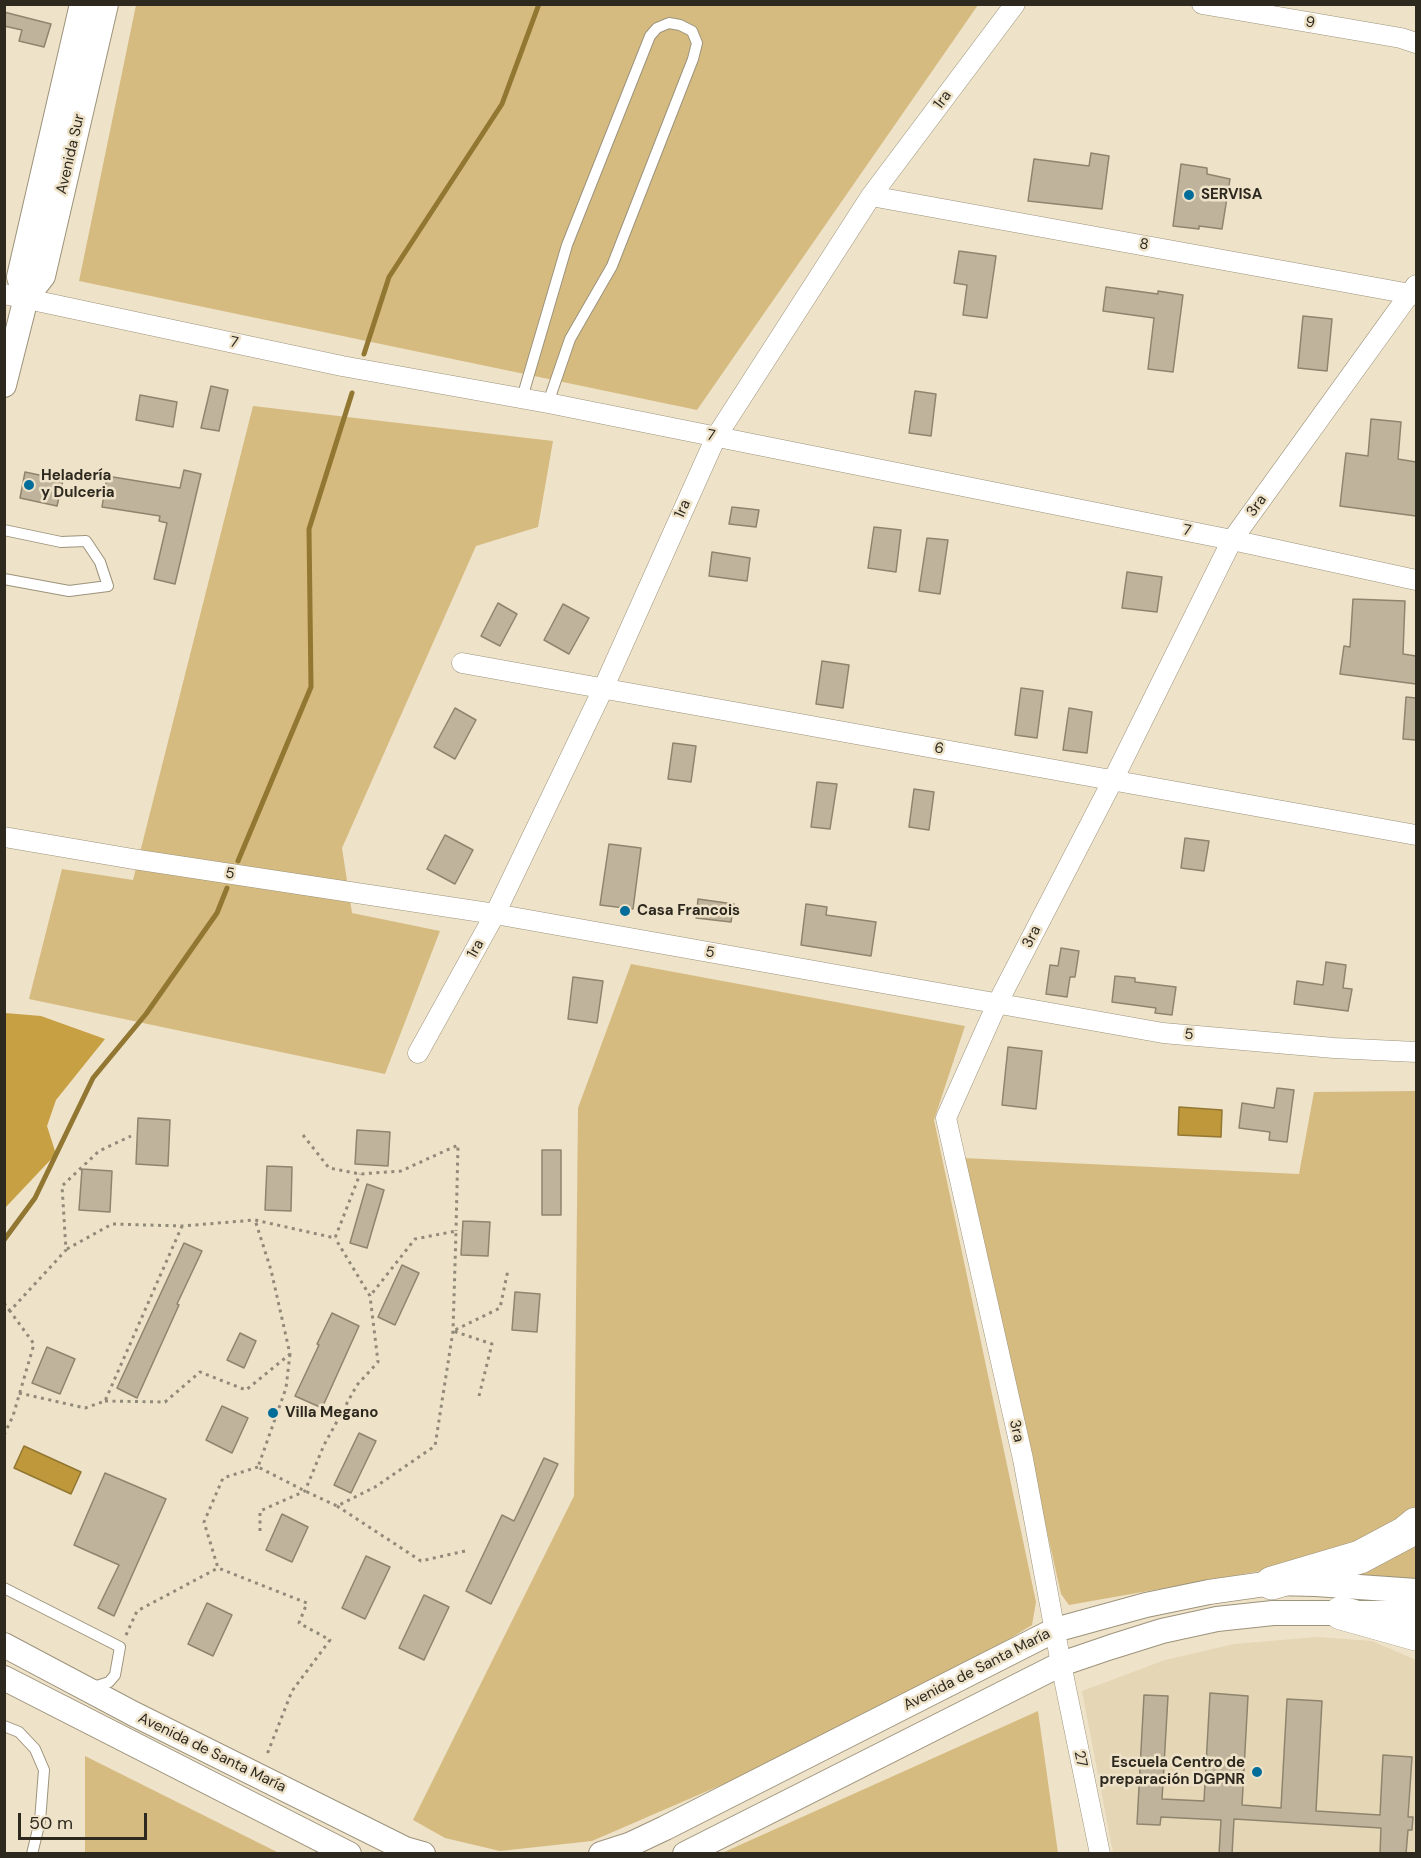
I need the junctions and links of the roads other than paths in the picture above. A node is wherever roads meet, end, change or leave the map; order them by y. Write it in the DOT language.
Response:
graph roads {
  1 [pos="82,4"];
  2 [pos="106,4"];
  3 [pos="1015,4"];
  4 [pos="1202,4"];
  5 [pos="1416,43"];
  6 [pos="872,196"];
  7 [pos="1414,291"];
  8 [pos="15,296"];
  9 [pos="4,385"];
  10 [pos="522,398"];
  11 [pos="548,403"];
  12 [pos="716,436"];
  13 [pos="4,530"];
  14 [pos="1232,540"];
  15 [pos="4,579"];
  16 [pos="1416,580"];
  17 [pos="462,663"];
  18 [pos="603,689"];
  19 [pos="1113,780"];
  20 [pos="1416,835"];
  21 [pos="4,837"];
  22 [pos="495,914"];
  23 [pos="997,1004"];
  24 [pos="1416,1052"];
  25 [pos="418,1053"];
  26 [pos="1416,1524"];
  27 [pos="1272,1583"];
  28 [pos="4,1588"];
  29 [pos="1416,1592"];
  30 [pos="1341,1613"];
  31 [pos="1416,1613"];
  32 [pos="1055,1630"];
  33 [pos="1416,1634"];
  34 [pos="4,1645"];
  35 [pos="1060,1664"];
  36 [pos="4,1678"];
  37 [pos="74,1682"];
  38 [pos="4,1726"];
  39 [pos="32,1854"];
  40 [pos="349,1854"];
  41 [pos="423,1854"];
  42 [pos="601,1854"];
  43 [pos="686,1854"];
  44 [pos="1100,1854"];
  1 -- 8 [label="street, Avenida Sur"];
  2 -- 8 [label="street, Avenida Sur"];
  3 -- 6 [label="street, 1ra"];
  4 -- 5 [label="street, 9"];
  6 -- 7 [label="street, 8"];
  6 -- 12 [label="street, 1ra"];
  7 -- 14 [label="street, 3ra"];
  8 -- 9 [label="street, Avenida Sur"];
  8 -- 10 [label="street, 7"];
  10 -- 11 [label="street, 7"];
  10 -- 11 [label="lane"];
  11 -- 12 [label="street, 7"];
  12 -- 14 [label="street, 7"];
  12 -- 18 [label="street, 1ra"];
  13 -- 15 [label="lane"];
  14 -- 16 [label="street, 7"];
  14 -- 19 [label="street, 3ra"];
  17 -- 18 [label="street, 6"];
  18 -- 19 [label="street, 6"];
  18 -- 22 [label="street, 1ra"];
  19 -- 20 [label="street, 6"];
  19 -- 23 [label="street, 3ra"];
  21 -- 22 [label="street, 5"];
  22 -- 23 [label="street, 5"];
  22 -- 25 [label="street, 1ra"];
  23 -- 24 [label="street, 5"];
  23 -- 32 [label="street, 3ra"];
  26 -- 27 [label="highway"];
  27 -- 29 [label="street, Avenida de Santa María"];
  27 -- 32 [label="street, Avenida de Santa María"];
  28 -- 37 [label="lane"];
  30 -- 31 [label="street"];
  30 -- 33 [label="highway"];
  30 -- 35 [label="street"];
  32 -- 35 [label="street, 3ra"];
  32 -- 42 [label="street, Avenida de Santa María"];
  34 -- 37 [label="street, Avenida de Santa María"];
  35 -- 43 [label="street"];
  35 -- 44 [label="street, 27"];
  36 -- 40 [label="street, Avenida de Santa María"];
  37 -- 41 [label="street, Avenida de Santa María"];
  38 -- 39 [label="lane"];
}
